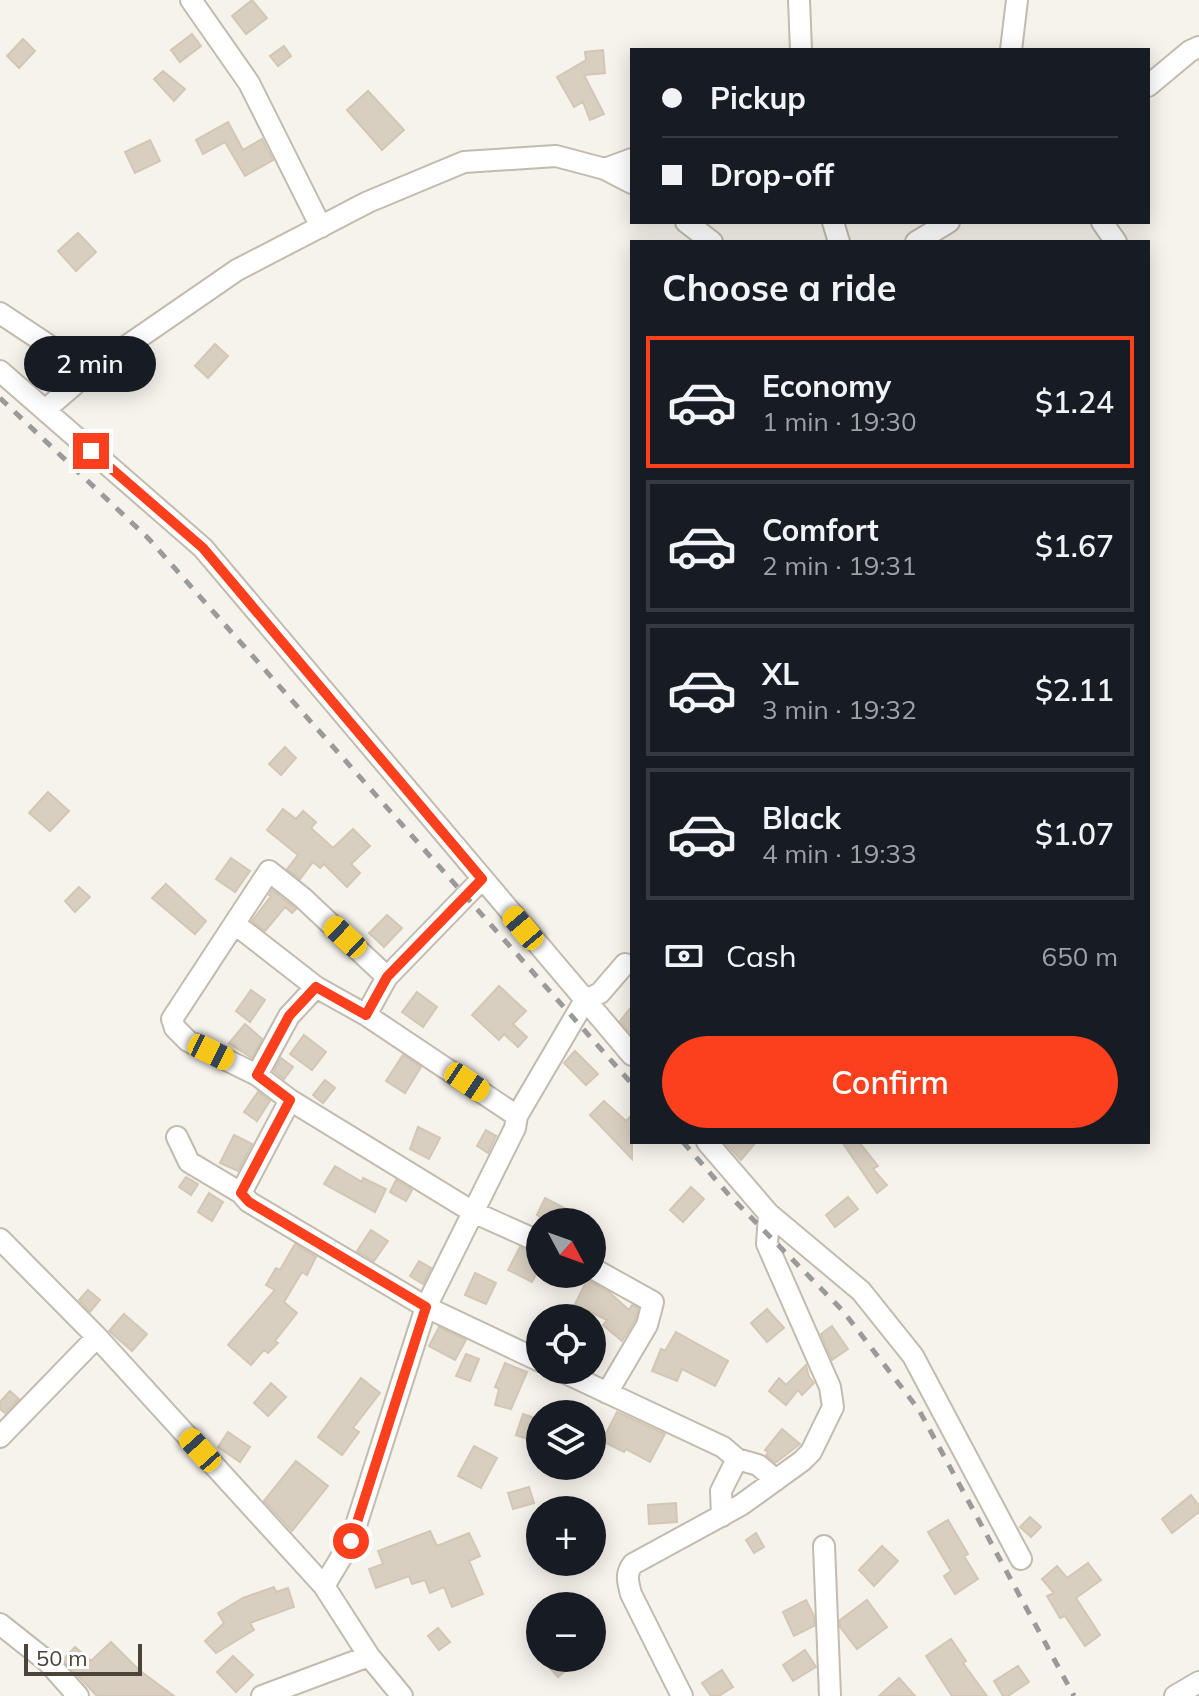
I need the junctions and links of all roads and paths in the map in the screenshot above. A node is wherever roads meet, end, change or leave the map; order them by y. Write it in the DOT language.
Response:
graph roads {
  1 [pos="191,0"];
  2 [pos="799,0"];
  3 [pos="1017,0"];
  4 [pos="1199,47"];
  5 [pos="801,48"];
  6 [pos="1011,48"];
  7 [pos="1150,84"];
  8 [pos="630,160"];
  9 [pos="605,169"];
  10 [pos="630,182"];
  11 [pos="689,224"];
  12 [pos="946,224"];
  13 [pos="321,227"];
  14 [pos="709,240"];
  15 [pos="919,240"];
  16 [pos="0,313"];
  17 [pos="0,371"];
  18 [pos="89,372"];
  19 [pos="45,410"];
  20 [pos="482,879"];
  21 [pos="235,924"];
  22 [pos="625,964"];
  23 [pos="387,977"];
  24 [pos="316,987"];
  25 [pos="585,1000"];
  26 [pos="366,1015"];
  27 [pos="630,1053"];
  28 [pos="257,1075"];
  29 [pos="290,1100"];
  30 [pos="517,1116"];
  31 [pos="177,1137"];
  32 [pos="709,1144"];
  33 [pos="241,1193"];
  34 [pos="473,1212"];
  35 [pos="769,1214"];
  36 [pos="526,1236"];
  37 [pos="0,1239"];
  38 [pos="606,1276"];
  39 [pos="426,1307"];
  40 [pos="97,1337"];
  41 [pos="526,1354"];
  42 [pos="588,1384"];
  43 [pos="607,1393"];
  44 [pos="0,1437"];
  45 [pos="737,1459"];
  46 [pos="776,1480"];
  47 [pos="722,1516"];
  48 [pos="824,1546"];
  49 [pos="1021,1559"];
  50 [pos="324,1586"];
  51 [pos="0,1624"];
  52 [pos="369,1656"];
  53 [pos="1199,1682"];
  54 [pos="78,1696"];
  55 [pos="262,1696"];
  56 [pos="402,1696"];
  57 [pos="681,1696"];
  58 [pos="830,1696"];
  59 [pos="1175,1696"];
  1 -- 13 [label="street"];
  2 -- 5 [label="street"];
  3 -- 6 [label="street"];
  4 -- 7 [label="street"];
  8 -- 9 [label="street"];
  9 -- 10 [label="street"];
  9 -- 13 [label="street"];
  11 -- 14 [label="street"];
  12 -- 15 [label="street"];
  13 -- 18 [label="street"];
  16 -- 18 [label="street"];
  17 -- 19 [label="street"];
  18 -- 19 [label="street"];
  19 -- 20 [label="street"];
  20 -- 23 [label="street"];
  20 -- 25 [label="street"];
  21 -- 23 [label="street"];
  21 -- 24 [label="street"];
  21 -- 28 [label="street"];
  22 -- 25 [label="street"];
  23 -- 26 [label="street"];
  24 -- 26 [label="street"];
  24 -- 28 [label="street"];
  25 -- 27 [label="street"];
  25 -- 30 [label="street"];
  26 -- 30 [label="street"];
  28 -- 29 [label="street"];
  29 -- 33 [label="street"];
  29 -- 34 [label="street"];
  30 -- 34 [label="street"];
  31 -- 33 [label="street"];
  32 -- 35 [label="street"];
  33 -- 39 [label="street"];
  34 -- 36 [label="street"];
  34 -- 39 [label="street"];
  35 -- 46 [label="street"];
  35 -- 49 [label="street"];
  37 -- 40 [label="street"];
  38 -- 43 [label="street"];
  39 -- 41 [label="street"];
  39 -- 50 [label="street"];
  40 -- 44 [label="street"];
  40 -- 50 [label="street"];
  42 -- 43 [label="street"];
  43 -- 45 [label="street"];
  45 -- 46 [label="street"];
  45 -- 47 [label="street"];
  46 -- 47 [label="street"];
  47 -- 57 [label="street"];
  48 -- 58 [label="street"];
  50 -- 52 [label="street"];
  51 -- 54 [label="street"];
  52 -- 55 [label="street"];
  52 -- 56 [label="street"];
  53 -- 59 [label="street"];
}
